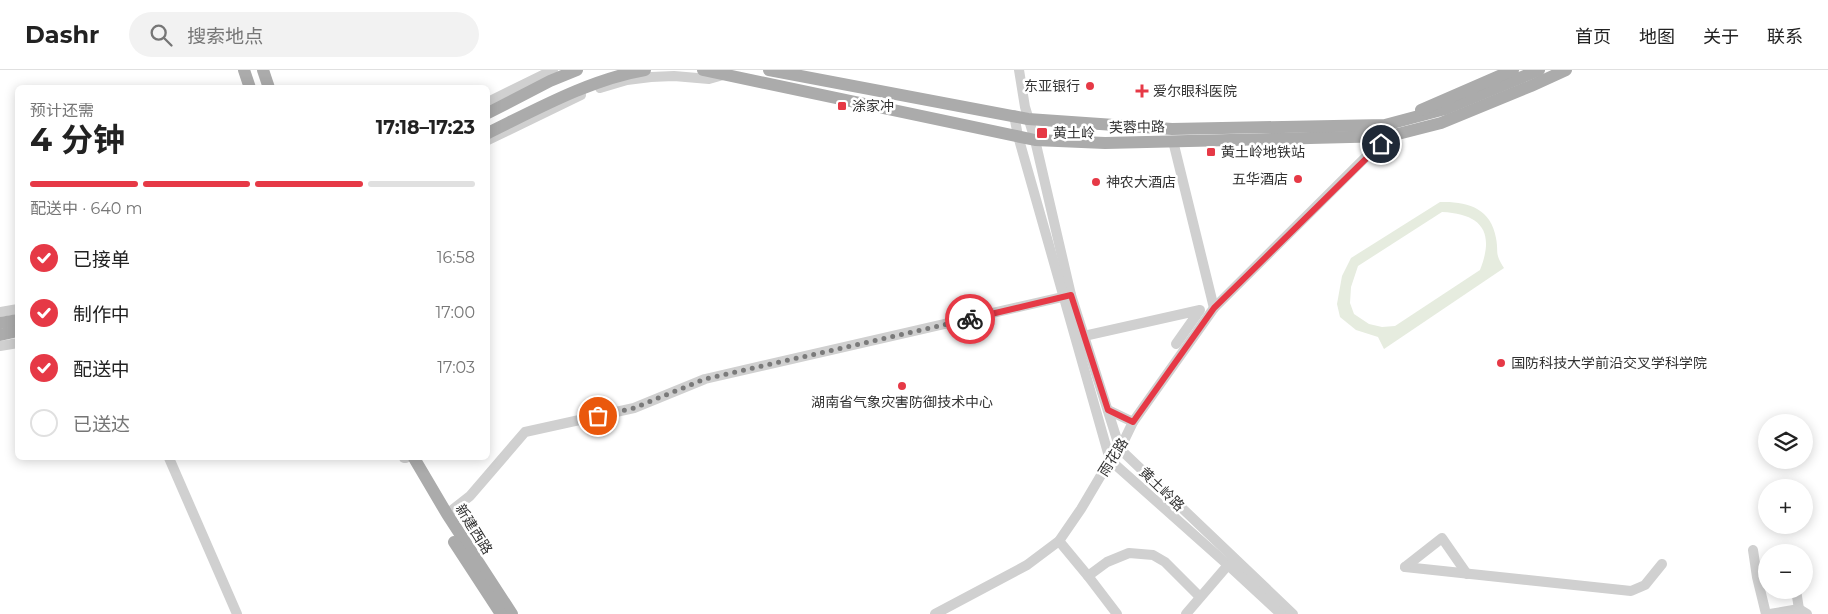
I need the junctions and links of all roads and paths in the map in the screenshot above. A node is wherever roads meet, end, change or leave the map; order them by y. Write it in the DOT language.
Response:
graph roads {
  1 [pos="237,70"];
  2 [pos="244,70"];
  3 [pos="253,70"];
  4 [pos="264,70"];
  5 [pos="577,70"];
  6 [pos="644,70"];
  7 [pos="703,70"];
  8 [pos="769,70"];
  9 [pos="1019,70"];
  10 [pos="1513,70"];
  11 [pos="1539,70"];
  12 [pos="1566,70"];
  13 [pos="616,73"];
  14 [pos="553,74"];
  15 [pos="724,74"];
  16 [pos="804,74"];
  17 [pos="242,85"];
  18 [pos="249,85"];
  19 [pos="258,85"];
  20 [pos="269,85"];
  21 [pos="490,101"];
  22 [pos="490,112"];
  23 [pos="1014,115"];
  24 [pos="1028,119"];
  25 [pos="1407,120"];
  26 [pos="490,132"];
  27 [pos="1018,136"];
  28 [pos="1386,137"];
  29 [pos="490,139"];
  30 [pos="1035,140"];
  31 [pos="1173,141"];
  32 [pos="1068,296"];
  33 [pos="1214,308"];
  34 [pos="15,310"];
  35 [pos="0,312"];
  36 [pos="15,321"];
  37 [pos="0,324"];
  38 [pos="15,332"];
  39 [pos="0,334"];
  40 [pos="1084,336"];
  41 [pos="15,344"];
  42 [pos="1176,344"];
  43 [pos="0,346"];
  44 [pos="1108,410"];
  45 [pos="1133,422"];
  46 [pos="1120,449"];
  47 [pos="170,460"];
  48 [pos="406,460"];
  49 [pos="415,460"];
  50 [pos="1110,460"];
  51 [pos="447,514"];
  52 [pos="1059,541"];
  53 [pos="1753,550"];
  54 [pos="1662,564"];
  55 [pos="1758,564"];
  56 [pos="1228,565"];
  57 [pos="1468,574"];
  58 [pos="1088,576"];
  59 [pos="1200,597"];
  60 [pos="1764,599"];
  61 [pos="1799,599"];
  62 [pos="1803,612"];
  63 [pos="237,614"];
  64 [pos="501,614"];
  65 [pos="512,614"];
  66 [pos="936,614"];
  67 [pos="1117,614"];
  68 [pos="1186,614"];
  69 [pos="1281,614"];
  70 [pos="1293,614"];
  71 [pos="1766,614"];
  72 [pos="1770,614"];
  1 -- 17 [label="main road"];
  2 -- 18 [label="main road"];
  3 -- 19 [label="main road"];
  4 -- 20 [label="main road"];
  5 -- 14 [label="main road"];
  6 -- 13 [label="main road"];
  7 -- 15 [label="main road, 芙蓉中路"];
  8 -- 16 [label="main road, 芙蓉中路"];
  9 -- 24 [label="street, 黄土岭路"];
  10 -- 25 [label="main road"];
  11 -- 25 [label="main road, 芙蓉中路"];
  12 -- 28 [label="main road, 芙蓉中路"];
  13 -- 26 [label="main road"];
  14 -- 21 [label="street"];
  14 -- 22 [label="main road"];
  15 -- 27 [label="main road, 芙蓉中路"];
  15 -- 29 [label="street"];
  16 -- 23 [label="main road, 芙蓉中路"];
  23 -- 24 [label="main road, 芙蓉中路"];
  23 -- 27 [label="street, 黄土岭路"];
  24 -- 25 [label="main road, 芙蓉中路"];
  24 -- 30 [label="street, 黄土岭路"];
  27 -- 30 [label="main road, 芙蓉中路"];
  27 -- 32 [label="street, 黄土岭路"];
  28 -- 31 [label="main road, 芙蓉中路"];
  28 -- 33 [label="street, 雨花路"];
  30 -- 31 [label="main road, 芙蓉中路"];
  30 -- 32 [label="street, 黄土岭路"];
  31 -- 33 [label="street"];
  32 -- 40 [label="street, 黄土岭路"];
  32 -- 50 [label="street, 黄土岭路"];
  32 -- 51 [label="street"];
  33 -- 45 [label="street, 雨花路"];
  34 -- 35 [label="street"];
  36 -- 37 [label="main road"];
  38 -- 39 [label="main road"];
  40 -- 42 [label="street"];
  40 -- 44 [label="street, 黄土岭路"];
  41 -- 43 [label="street"];
  44 -- 45 [label="street"];
  44 -- 46 [label="street, 黄土岭路"];
  45 -- 46 [label="street, 雨花路"];
  46 -- 50 [label="street, 雨花路"];
  46 -- 70 [label="street, 黄土岭路"];
  47 -- 63 [label="street"];
  48 -- 64 [label="main road, 新建西路"];
  49 -- 51 [label="main road, 新建西路"];
  50 -- 52 [label="street, 雨花路"];
  50 -- 56 [label="street, 黄土岭路"];
  51 -- 65 [label="main road, 新建西路"];
  52 -- 58 [label="street"];
  52 -- 66 [label="street, 雨花路"];
  53 -- 55 [label="street"];
  54 -- 57 [label="street"];
  56 -- 59 [label="street"];
  56 -- 69 [label="street, 黄土岭路"];
  57 -- 57 [label="street"];
  58 -- 59 [label="street"];
  58 -- 67 [label="street"];
  59 -- 68 [label="street"];
  60 -- 71 [label="street"];
  61 -- 62 [label="street"];
  62 -- 72 [label="street"];
}
